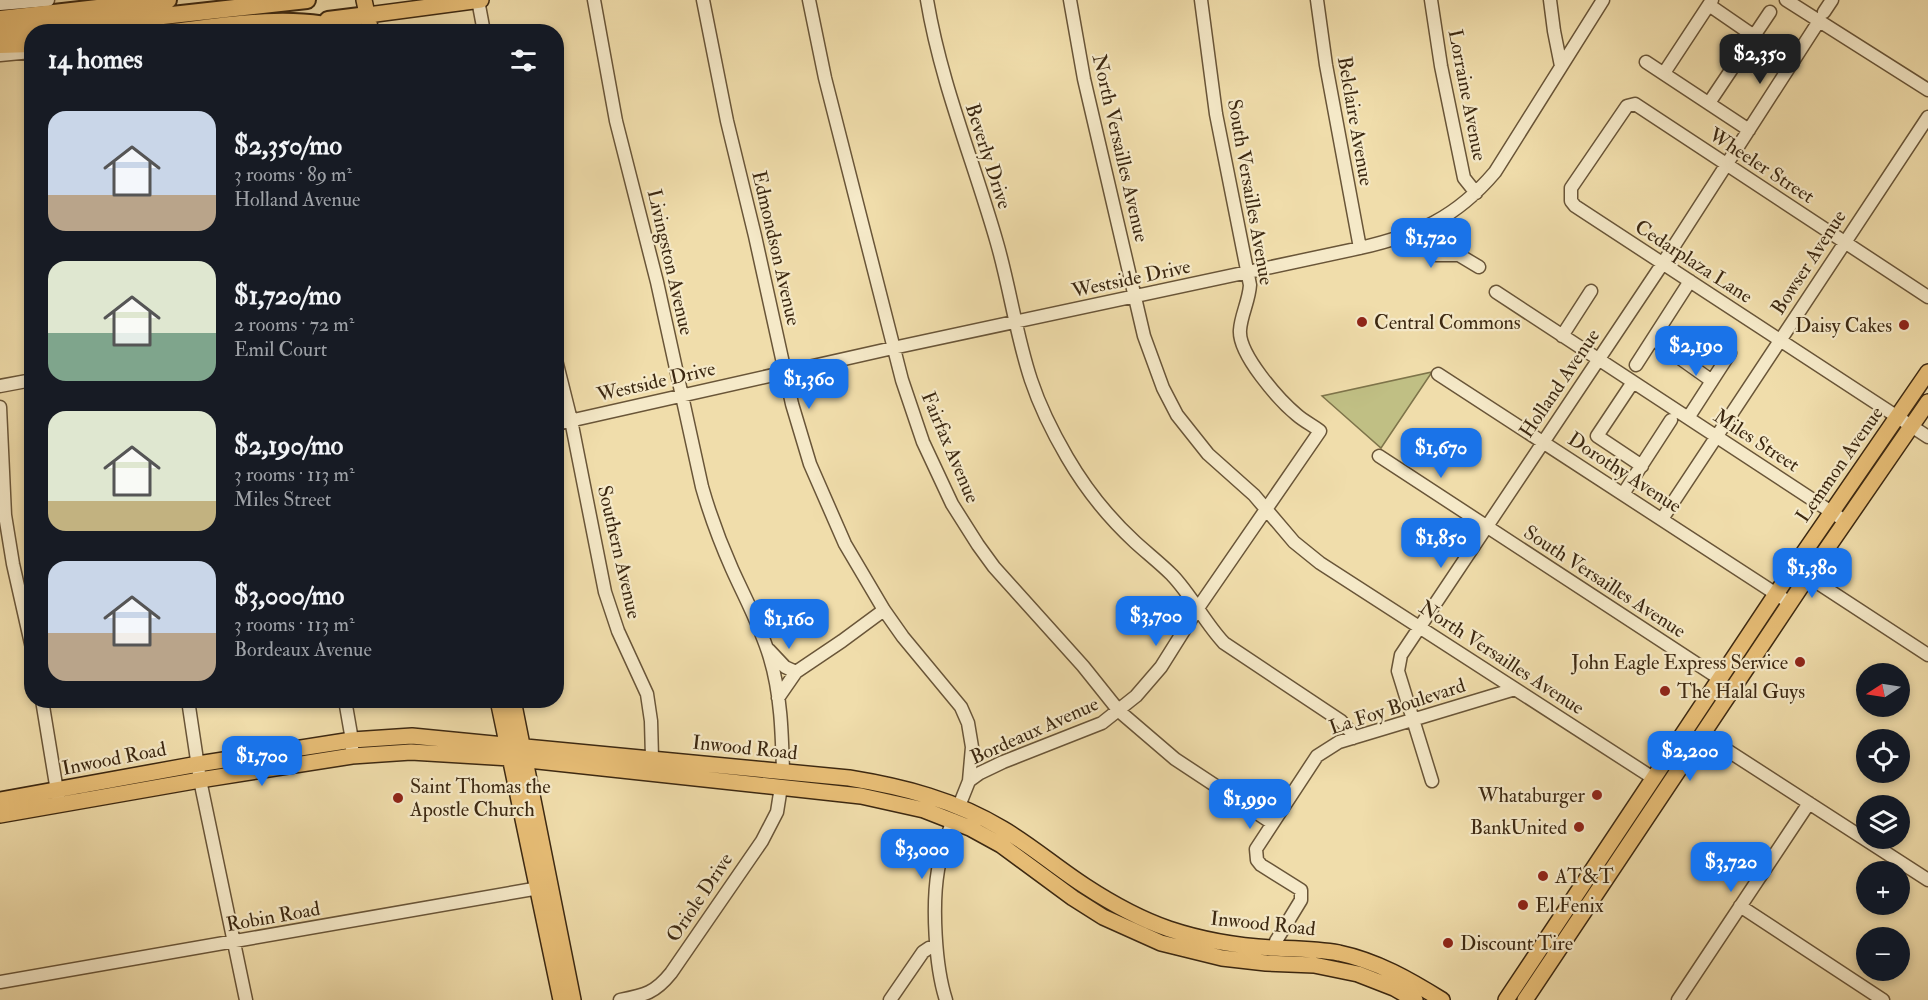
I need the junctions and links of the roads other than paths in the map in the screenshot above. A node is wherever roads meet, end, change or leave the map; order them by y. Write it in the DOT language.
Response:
graph roads {
  1 [pos="48,0"];
  2 [pos="84,0"];
  3 [pos="168,0"];
  4 [pos="308,0"];
  5 [pos="480,0"];
  6 [pos="594,0"];
  7 [pos="703,0"];
  8 [pos="808,0"];
  9 [pos="927,0"];
  10 [pos="1070,0"];
  11 [pos="1201,0"];
  12 [pos="1317,0"];
  13 [pos="1431,0"];
  14 [pos="1550,0"];
  15 [pos="1603,0"];
  16 [pos="1786,0"];
  17 [pos="1832,0"];
  18 [pos="1711,3"];
  19 [pos="0,4"];
  20 [pos="1770,12"];
  21 [pos="367,13"];
  22 [pos="30,16"];
  23 [pos="1821,16"];
  24 [pos="0,19"];
  25 [pos="313,23"];
  26 [pos="91,24"];
  27 [pos="255,24"];
  28 [pos="320,24"];
  29 [pos="483,24"];
  30 [pos="24,31"];
  31 [pos="0,34"];
  32 [pos="1754,36"];
  33 [pos="24,44"];
  34 [pos="0,45"];
  35 [pos="24,53"];
  36 [pos="0,55"];
  37 [pos="1646,62"];
  38 [pos="1561,66"];
  39 [pos="1664,73"];
  40 [pos="1928,90"];
  41 [pos="1709,103"];
  42 [pos="1635,104"];
  43 [pos="1928,117"];
  44 [pos="1749,130"];
  45 [pos="1726,165"];
  46 [pos="1476,193"];
  47 [pos="1420,230"];
  48 [pos="1844,242"];
  49 [pos="1360,248"];
  50 [pos="1663,263"];
  51 [pos="1479,267"];
  52 [pos="1248,272"];
  53 [pos="1690,281"];
  54 [pos="1591,291"];
  55 [pos="1496,292"];
  56 [pos="1135,297"];
  57 [pos="1928,297"];
  58 [pos="1016,323"];
  59 [pos="1562,336"];
  60 [pos="1653,339"];
  61 [pos="1780,340"];
  62 [pos="893,348"];
  63 [pos="1730,353"];
  64 [pos="1598,360"];
  65 [pos="1636,365"];
  66 [pos="785,372"];
  67 [pos="1928,372"];
  68 [pos="1438,374"];
  69 [pos="1712,381"];
  70 [pos="24,382"];
  71 [pos="1633,382"];
  72 [pos="0,386"];
  73 [pos="564,392"];
  74 [pos="682,396"];
  75 [pos="1928,402"];
  76 [pos="0,407"];
  77 [pos="1688,418"];
  78 [pos="1896,418"];
  79 [pos="571,420"];
  80 [pos="1671,420"];
  81 [pos="564,422"];
  82 [pos="1911,426"];
  83 [pos="1320,431"];
  84 [pos="1716,436"];
  85 [pos="1928,437"];
  86 [pos="1543,442"];
  87 [pos="1379,456"];
  88 [pos="1642,466"];
  89 [pos="1623,494"];
  90 [pos="1266,508"];
  91 [pos="1832,512"];
  92 [pos="1662,519"];
  93 [pos="1845,521"];
  94 [pos="1486,526"];
  95 [pos="1794,567"];
  96 [pos="1808,576"];
  97 [pos="1776,594"];
  98 [pos="1790,603"];
  99 [pos="1198,608"];
  100 [pos="884,610"];
  101 [pos="24,613"];
  102 [pos="1420,627"];
  103 [pos="766,647"];
  104 [pos="1928,655"];
  105 [pos="796,672"];
  106 [pos="1720,679"];
  107 [pos="1733,688"];
  108 [pos="1515,689"];
  109 [pos="778,698"];
  110 [pos="43,708"];
  111 [pos="189,708"];
  112 [pos="346,708"];
  113 [pos="500,708"];
  114 [pos="515,708"];
  115 [pos="1119,711"];
  116 [pos="1412,720"];
  117 [pos="1689,725"];
  118 [pos="1702,734"];
  119 [pos="1353,738"];
  120 [pos="352,740"];
  121 [pos="508,752"];
  122 [pos="525,754"];
  123 [pos="352,756"];
  124 [pos="652,758"];
  125 [pos="199,772"];
  126 [pos="783,772"];
  127 [pos="1653,778"];
  128 [pos="969,781"];
  129 [pos="1432,781"];
  130 [pos="781,788"];
  131 [pos="1667,788"];
  132 [pos="58,798"];
  133 [pos="0,800"];
  134 [pos="1809,803"];
  135 [pos="951,814"];
  136 [pos="0,815"];
  137 [pos="1272,823"];
  138 [pos="1928,880"];
  139 [pos="544,887"];
  140 [pos="1568,906"];
  141 [pos="1740,906"];
  142 [pos="1581,915"];
  143 [pos="234,942"];
  144 [pos="1190,943"];
  145 [pos="936,947"];
  146 [pos="1272,948"];
  147 [pos="1539,951"];
  148 [pos="1553,958"];
  149 [pos="1266,963"];
  150 [pos="1360,967"];
  151 [pos="0,982"];
  152 [pos="246,1000"];
  153 [pos="561,1000"];
  154 [pos="573,1000"];
  155 [pos="620,1000"];
  156 [pos="890,1000"];
  157 [pos="946,1000"];
  158 [pos="1416,1000"];
  159 [pos="1442,1000"];
  160 [pos="1506,1000"];
  161 [pos="1525,1000"];
  162 [pos="1678,1000"];
  163 [pos="1883,1000"];
  1 -- 19 [label="street"];
  2 -- 22 [label="highway"];
  3 -- 22 [label="highway"];
  4 -- 26 [label="highway"];
  5 -- 21 [label="main road"];
  5 -- 29 [label="street"];
  6 -- 74 [label="street, Livingston Avenue"];
  7 -- 66 [label="street, Edmondson Avenue"];
  8 -- 62 [label="street, Fairfax Avenue"];
  9 -- 58 [label="street, Beverly Drive"];
  10 -- 56 [label="street, North Versailles Avenue"];
  11 -- 52 [label="street, South Versailles Avenue"];
  12 -- 49 [label="street, Belclaire Avenue"];
  13 -- 46 [label="street, Lorraine Avenue"];
  14 -- 38 [label="street"];
  15 -- 38 [label="street, Westside Drive"];
  16 -- 23 [label="street"];
  17 -- 23 [label="street, Holland Avenue"];
  18 -- 32 [label="street"];
  18 -- 39 [label="street"];
  20 -- 32 [label="street"];
  21 -- 25 [label="highway"];
  22 -- 24 [label="highway"];
  23 -- 40 [label="street"];
  23 -- 44 [label="street, Holland Avenue"];
  25 -- 27 [label="highway"];
  25 -- 28 [label="highway"];
  30 -- 31 [label="highway"];
  32 -- 41 [label="street"];
  33 -- 34 [label="highway"];
  35 -- 36 [label="street"];
  37 -- 39 [label="street"];
  38 -- 46 [label="street, Westside Drive"];
  39 -- 41 [label="street"];
  41 -- 44 [label="street"];
  42 -- 45 [label="street, Wheeler Street"];
  42 -- 50 [label="street, Cedarplaza Lane"];
  43 -- 48 [label="street, Bowser Avenue"];
  44 -- 45 [label="street, Holland Avenue"];
  45 -- 48 [label="street, Wheeler Street"];
  45 -- 50 [label="street, Holland Avenue"];
  46 -- 47 [label="street, Westside Drive"];
  47 -- 49 [label="street, Westside Drive"];
  47 -- 51 [label="street"];
  48 -- 57 [label="street, Wheeler Street"];
  48 -- 61 [label="street, Bowser Avenue"];
  49 -- 52 [label="street, Westside Drive"];
  50 -- 53 [label="street, Cedarplaza Lane"];
  50 -- 64 [label="street, Holland Avenue"];
  52 -- 56 [label="street, Westside Drive"];
  52 -- 83 [label="street, South Versailles Avenue"];
  53 -- 60 [label="street"];
  53 -- 61 [label="street, Cedarplaza Lane"];
  54 -- 59 [label="street"];
  55 -- 59 [label="street, Miles Street"];
  56 -- 58 [label="street, Westside Drive"];
  56 -- 90 [label="street, North Versailles Avenue"];
  58 -- 62 [label="street, Westside Drive"];
  58 -- 99 [label="street, Beverly Drive"];
  59 -- 64 [label="street, Miles Street"];
  60 -- 65 [label="street"];
  60 -- 69 [label="street, Miles Street"];
  61 -- 78 [label="street, Cedarplaza Lane"];
  61 -- 84 [label="street, Bowser Avenue"];
  62 -- 66 [label="street, Westside Drive"];
  62 -- 115 [label="street, Fairfax Avenue"];
  63 -- 69 [label="street"];
  64 -- 71 [label="street, Miles Street"];
  64 -- 86 [label="street, Holland Avenue"];
  66 -- 74 [label="street, Westside Drive"];
  66 -- 100 [label="street, Edmondson Avenue"];
  67 -- 78 [label="main road, Lemmon Avenue"];
  68 -- 86 [label="street, Dorothy Avenue"];
  69 -- 77 [label="street"];
  70 -- 72 [label="street"];
  71 -- 77 [label="street, Miles Street"];
  71 -- 88 [label="street"];
  73 -- 79 [label="street, Southern Avenue"];
  74 -- 79 [label="street, Westside Drive"];
  74 -- 103 [label="street, Livingston Avenue"];
  75 -- 82 [label="main road, Lemmon Avenue"];
  76 -- 101 [label="street"];
  77 -- 84 [label="street, Miles Street"];
  78 -- 82 [label="street, Cedarplaza Lane"];
  78 -- 91 [label="main road, Lemmon Avenue"];
  79 -- 81 [label="street, Westside Drive"];
  79 -- 124 [label="street, Southern Avenue"];
  80 -- 88 [label="street"];
  82 -- 85 [label="street, Cedarplaza Lane"];
  82 -- 93 [label="main road, Lemmon Avenue"];
  83 -- 90 [label="street, Bordeaux Avenue"];
  84 -- 91 [label="street, Miles Street"];
  84 -- 92 [label="street, Bowser Avenue"];
  86 -- 89 [label="street, Dorothy Avenue"];
  86 -- 94 [label="street, Holland Avenue"];
  87 -- 94 [label="street, South Versailles Avenue"];
  88 -- 89 [label="street"];
  89 -- 92 [label="street, Dorothy Avenue"];
  90 -- 99 [label="street, Bordeaux Avenue"];
  90 -- 102 [label="street, North Versailles Avenue"];
  91 -- 93 [label="street, Miles Street"];
  91 -- 95 [label="main road, Lemmon Avenue"];
  92 -- 97 [label="street, Dorothy Avenue"];
  93 -- 96 [label="main road, Lemmon Avenue"];
  94 -- 102 [label="street, Holland Avenue"];
  94 -- 106 [label="street, South Versailles Avenue"];
  95 -- 96 [label="street"];
  95 -- 97 [label="main road, Lemmon Avenue"];
  96 -- 98 [label="main road, Lemmon Avenue"];
  96 -- 104 [label="street"];
  97 -- 98 [label="street, Dorothy Avenue"];
  97 -- 106 [label="main road, Lemmon Avenue"];
  98 -- 107 [label="main road, Lemmon Avenue"];
  99 -- 115 [label="street, Bordeaux Avenue"];
  99 -- 119 [label="street, Beverly Drive"];
  100 -- 105 [label="street"];
  100 -- 128 [label="street, Edmondson Avenue"];
  102 -- 108 [label="street, North Versailles Avenue"];
  102 -- 116 [label="street, Holland Avenue"];
  103 -- 105 [label="street"];
  103 -- 109 [label="street, Livingston Avenue"];
  105 -- 109 [label="street"];
  106 -- 107 [label="main road"];
  106 -- 117 [label="main road, Lemmon Avenue"];
  107 -- 118 [label="main road, Lemmon Avenue"];
  108 -- 116 [label="street, La Foy Boulevard"];
  108 -- 127 [label="street, North Versailles Avenue"];
  109 -- 126 [label="street, Livingston Avenue"];
  110 -- 132 [label="street"];
  111 -- 125 [label="street"];
  112 -- 120 [label="street"];
  113 -- 121 [label="main road"];
  114 -- 122 [label="main road"];
  115 -- 128 [label="street, Bordeaux Avenue"];
  115 -- 137 [label="street, Fairfax Avenue"];
  116 -- 119 [label="street, La Foy Boulevard"];
  116 -- 129 [label="street, Holland Avenue"];
  117 -- 118 [label="main road"];
  117 -- 127 [label="main road, Lemmon Avenue"];
  118 -- 131 [label="main road, Lemmon Avenue"];
  118 -- 134 [label="street"];
  119 -- 137 [label="street, La Foy Boulevard"];
  120 -- 121 [label="main road, Inwood Road"];
  120 -- 123 [label="street"];
  120 -- 125 [label="main road, Inwood Road"];
  121 -- 122 [label="main road, Inwood Road"];
  121 -- 123 [label="main road, Inwood Road"];
  121 -- 139 [label="main road"];
  122 -- 124 [label="main road, Inwood Road"];
  122 -- 130 [label="main road, Inwood Road"];
  122 -- 139 [label="main road"];
  123 -- 125 [label="main road, Inwood Road"];
  124 -- 126 [label="main road, Inwood Road"];
  125 -- 132 [label="main road, Inwood Road"];
  125 -- 143 [label="street"];
  126 -- 130 [label="main road"];
  126 -- 135 [label="main road, Inwood Road"];
  127 -- 131 [label="main road"];
  127 -- 140 [label="main road, Lemmon Avenue"];
  128 -- 135 [label="street, Bordeaux Avenue"];
  130 -- 135 [label="main road, Inwood Road"];
  130 -- 155 [label="street, Oriole Drive"];
  131 -- 142 [label="main road, Lemmon Avenue"];
  132 -- 133 [label="main road, Inwood Road"];
  132 -- 136 [label="main road, Inwood Road"];
  134 -- 138 [label="street"];
  134 -- 141 [label="street"];
  135 -- 144 [label="main road, Inwood Road"];
  135 -- 144 [label="main road, Inwood Road"];
  135 -- 145 [label="street, Bordeaux Avenue"];
  137 -- 146 [label="street, La Foy Boulevard"];
  139 -- 143 [label="street, Robin Road"];
  139 -- 153 [label="main road"];
  139 -- 154 [label="main road"];
  140 -- 142 [label="main road"];
  140 -- 147 [label="main road, Lemmon Avenue"];
  141 -- 162 [label="street"];
  141 -- 163 [label="street"];
  142 -- 148 [label="main road, Lemmon Avenue"];
  143 -- 151 [label="street, Robin Road"];
  143 -- 152 [label="street"];
  144 -- 146 [label="main road, Inwood Road"];
  144 -- 149 [label="main road, Inwood Road"];
  145 -- 156 [label="street"];
  145 -- 157 [label="street, Bordeaux Avenue"];
  146 -- 149 [label="main road"];
  146 -- 150 [label="main road, Inwood Road"];
  147 -- 148 [label="main road"];
  147 -- 160 [label="main road, Lemmon Avenue"];
  148 -- 161 [label="main road, Lemmon Avenue"];
  149 -- 150 [label="main road, Inwood Road"];
  150 -- 158 [label="main road, Inwood Road"];
  150 -- 159 [label="main road, Inwood Road"];
}
